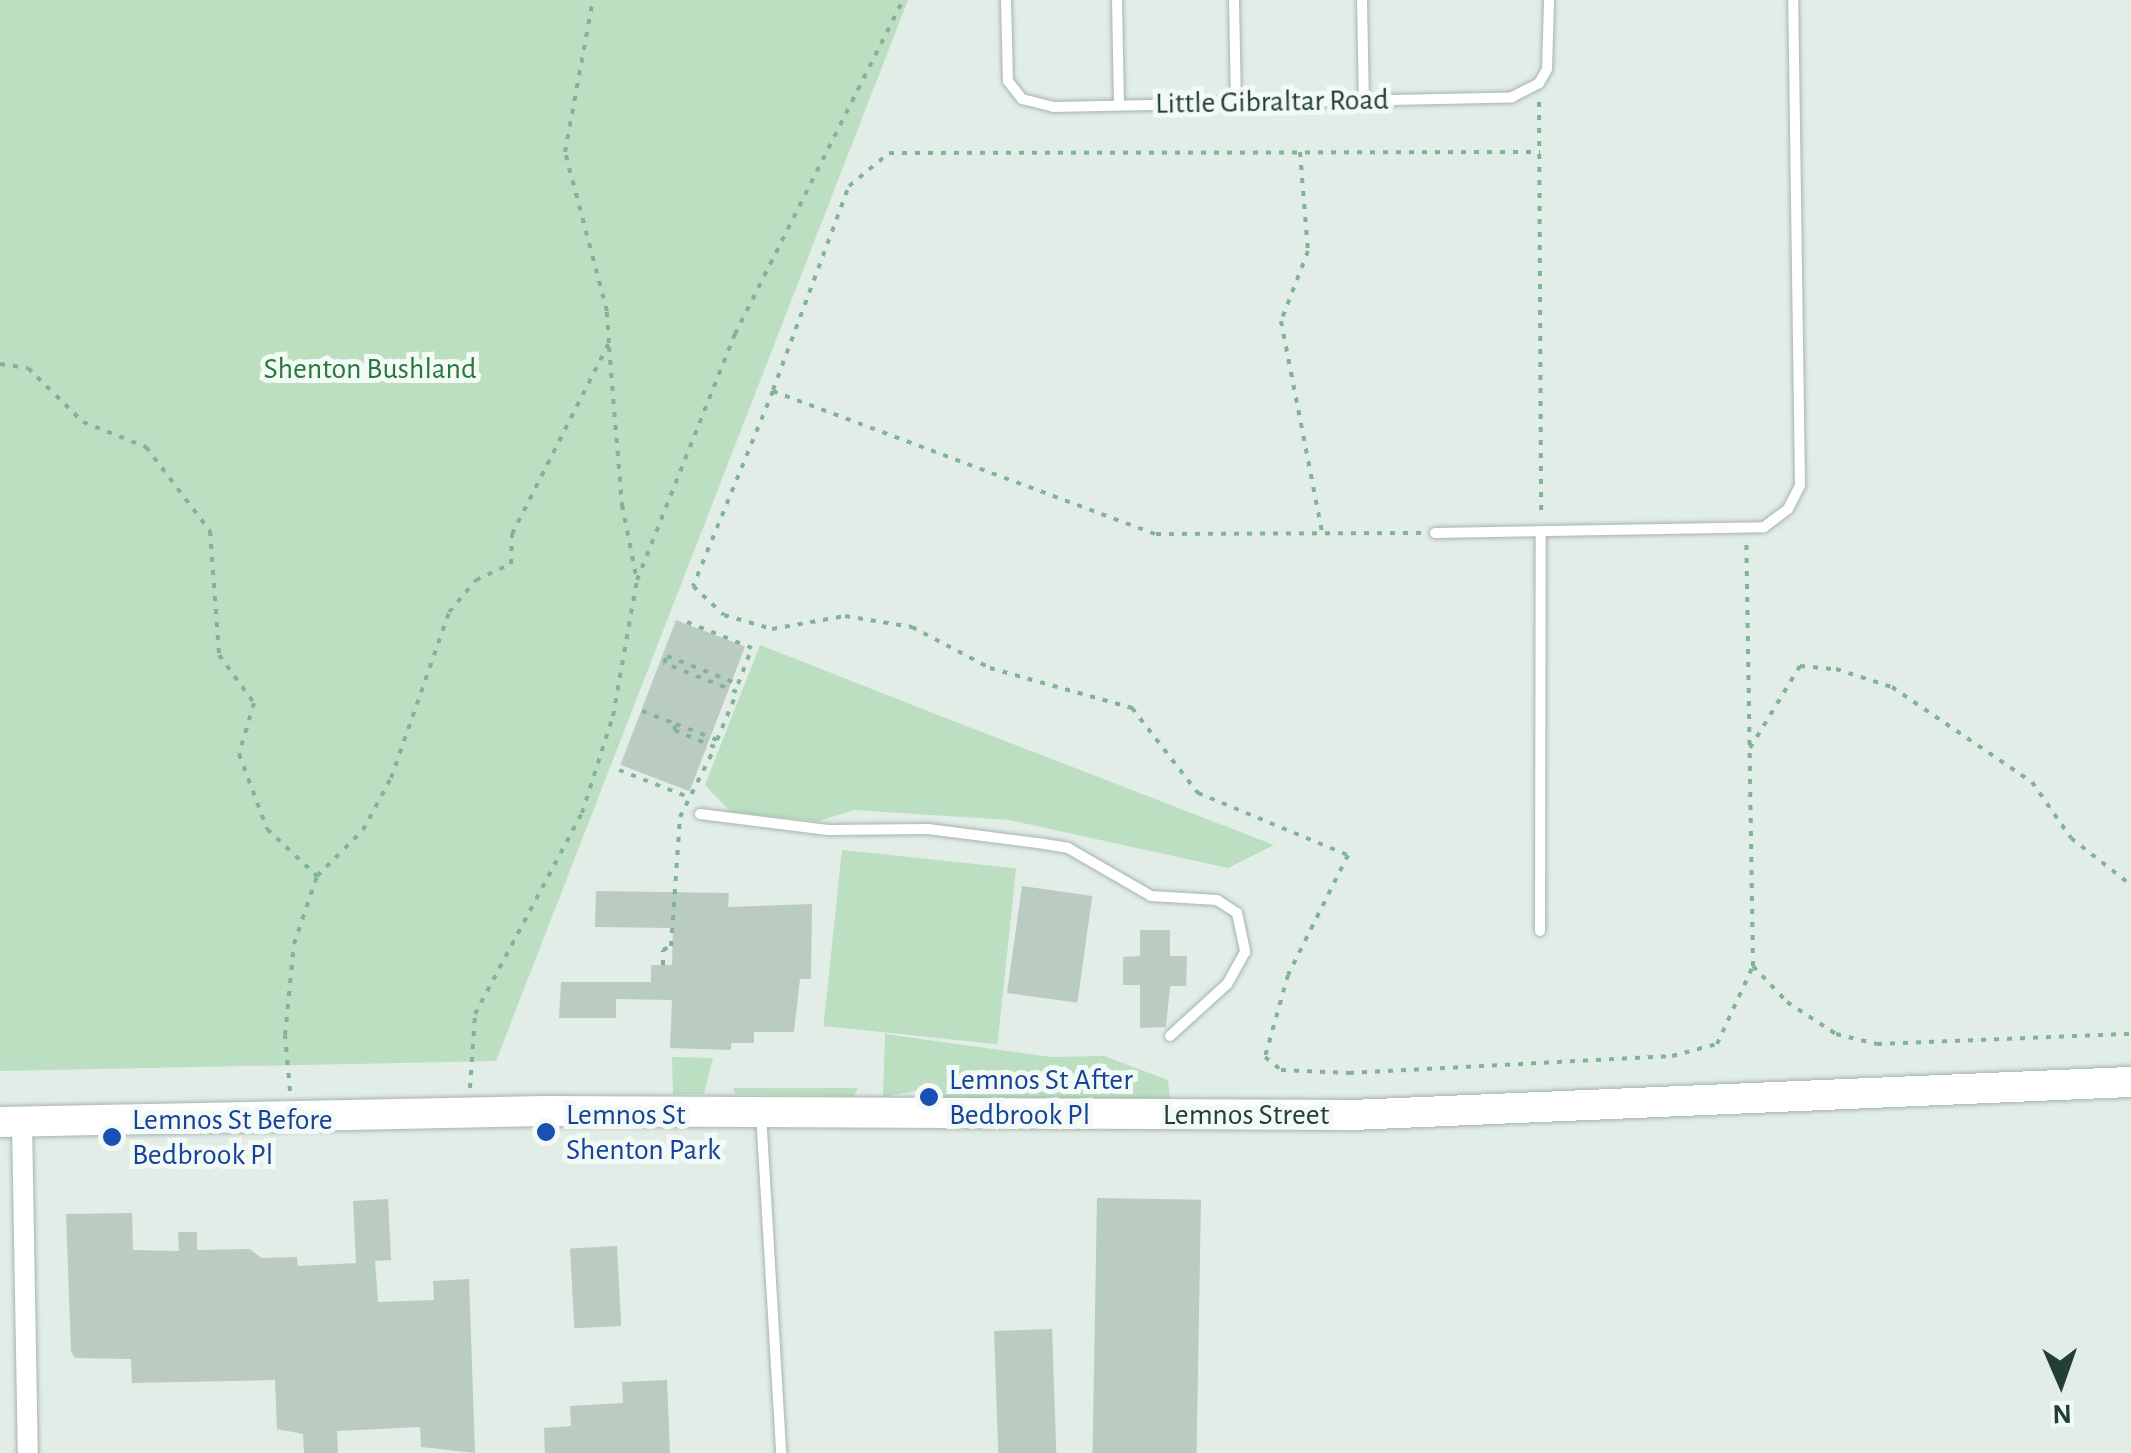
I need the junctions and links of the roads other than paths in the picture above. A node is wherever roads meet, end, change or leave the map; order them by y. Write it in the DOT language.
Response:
graph roads {
  1 [pos="1006,0"];
  2 [pos="1117,0"];
  3 [pos="1234,0"];
  4 [pos="1362,0"];
  5 [pos="1549,0"];
  6 [pos="1793,0"];
  7 [pos="1364,100"];
  8 [pos="1236,102"];
  9 [pos="1119,105"];
  10 [pos="1541,531"];
  11 [pos="1436,533"];
  12 [pos="700,814"];
  13 [pos="1540,931"];
  14 [pos="1170,1036"];
  15 [pos="2131,1082"];
  16 [pos="761,1112"];
  17 [pos="11,1122"];
  18 [pos="28,1453"];
  19 [pos="781,1453"];
  1 -- 9 [label="lane, Little Gibraltar Road"];
  2 -- 9 [label="lane"];
  3 -- 8 [label="lane"];
  4 -- 7 [label="lane"];
  5 -- 7 [label="lane, Little Gibraltar Road"];
  6 -- 10 [label="lane"];
  7 -- 8 [label="lane, Little Gibraltar Road"];
  8 -- 9 [label="lane, Little Gibraltar Road"];
  10 -- 11 [label="lane"];
  10 -- 13 [label="lane"];
  12 -- 14 [label="lane"];
  15 -- 16 [label="street, Lemnos Street"];
  16 -- 17 [label="street, Lemnos Street"];
  16 -- 19 [label="lane"];
  17 -- 18 [label="street"];
}
